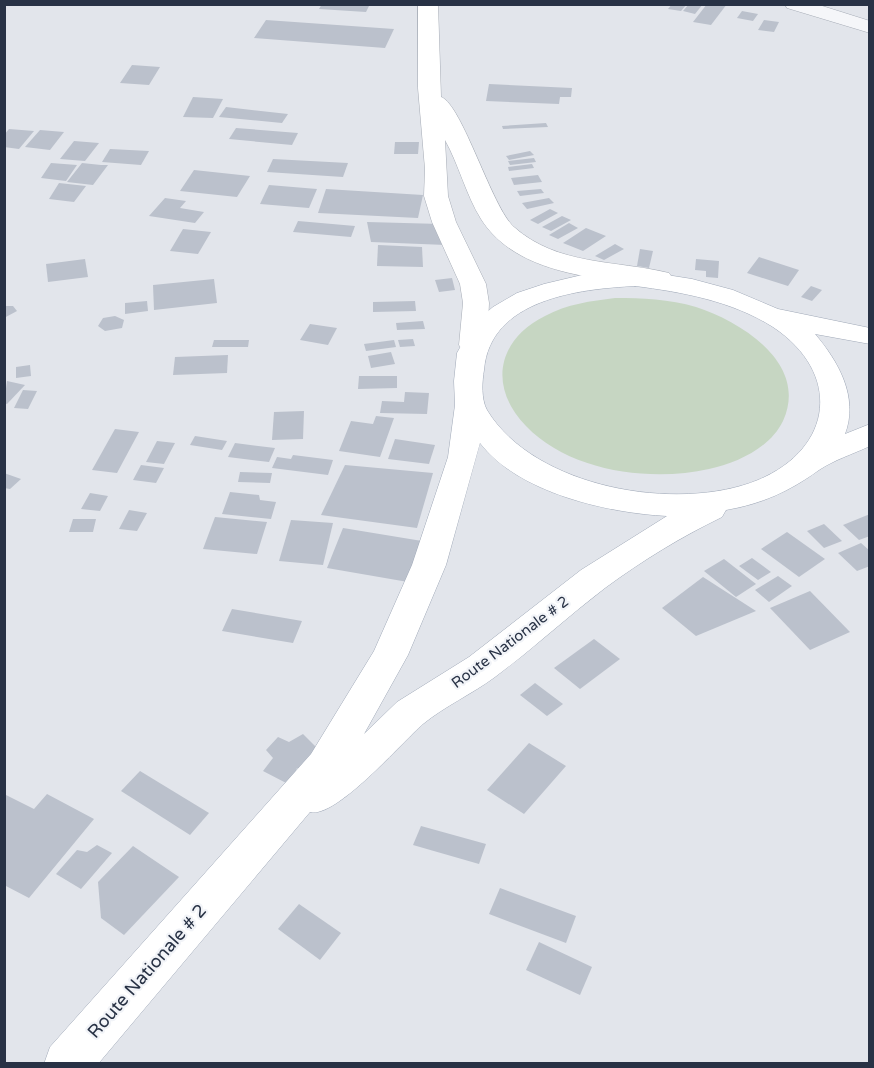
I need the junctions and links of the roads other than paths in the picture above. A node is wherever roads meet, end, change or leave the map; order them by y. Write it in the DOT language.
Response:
graph roads {
  1 [pos="428,4"];
  2 [pos="794,4"];
  3 [pos="870,27"];
  4 [pos="429,88"];
  5 [pos="670,281"];
  6 [pos="755,306"];
  7 [pos="870,336"];
  8 [pos="473,345"];
  9 [pos="470,405"];
  10 [pos="870,434"];
  11 [pos="808,463"];
  12 [pos="730,500"];
  13 [pos="274,825"];
  14 [pos="67,1064"];
  1 -- 4 [label="main road, Route Nationale # 2"];
  2 -- 3 [label="street"];
  4 -- 5 [label="main road"];
  4 -- 8 [label="main road, Route Nationale # 2"];
  5 -- 6 [label="main road"];
  5 -- 8 [label="main road"];
  6 -- 7 [label="main road"];
  6 -- 11 [label="main road"];
  8 -- 9 [label="main road, Route Nationale # 2"];
  9 -- 12 [label="main road"];
  9 -- 13 [label="main road, Route Nationale # 2"];
  10 -- 11 [label="main road"];
  11 -- 12 [label="main road"];
  12 -- 13 [label="main road, Route Nationale # 2"];
  13 -- 14 [label="main road, Route Nationale # 2"];
}
